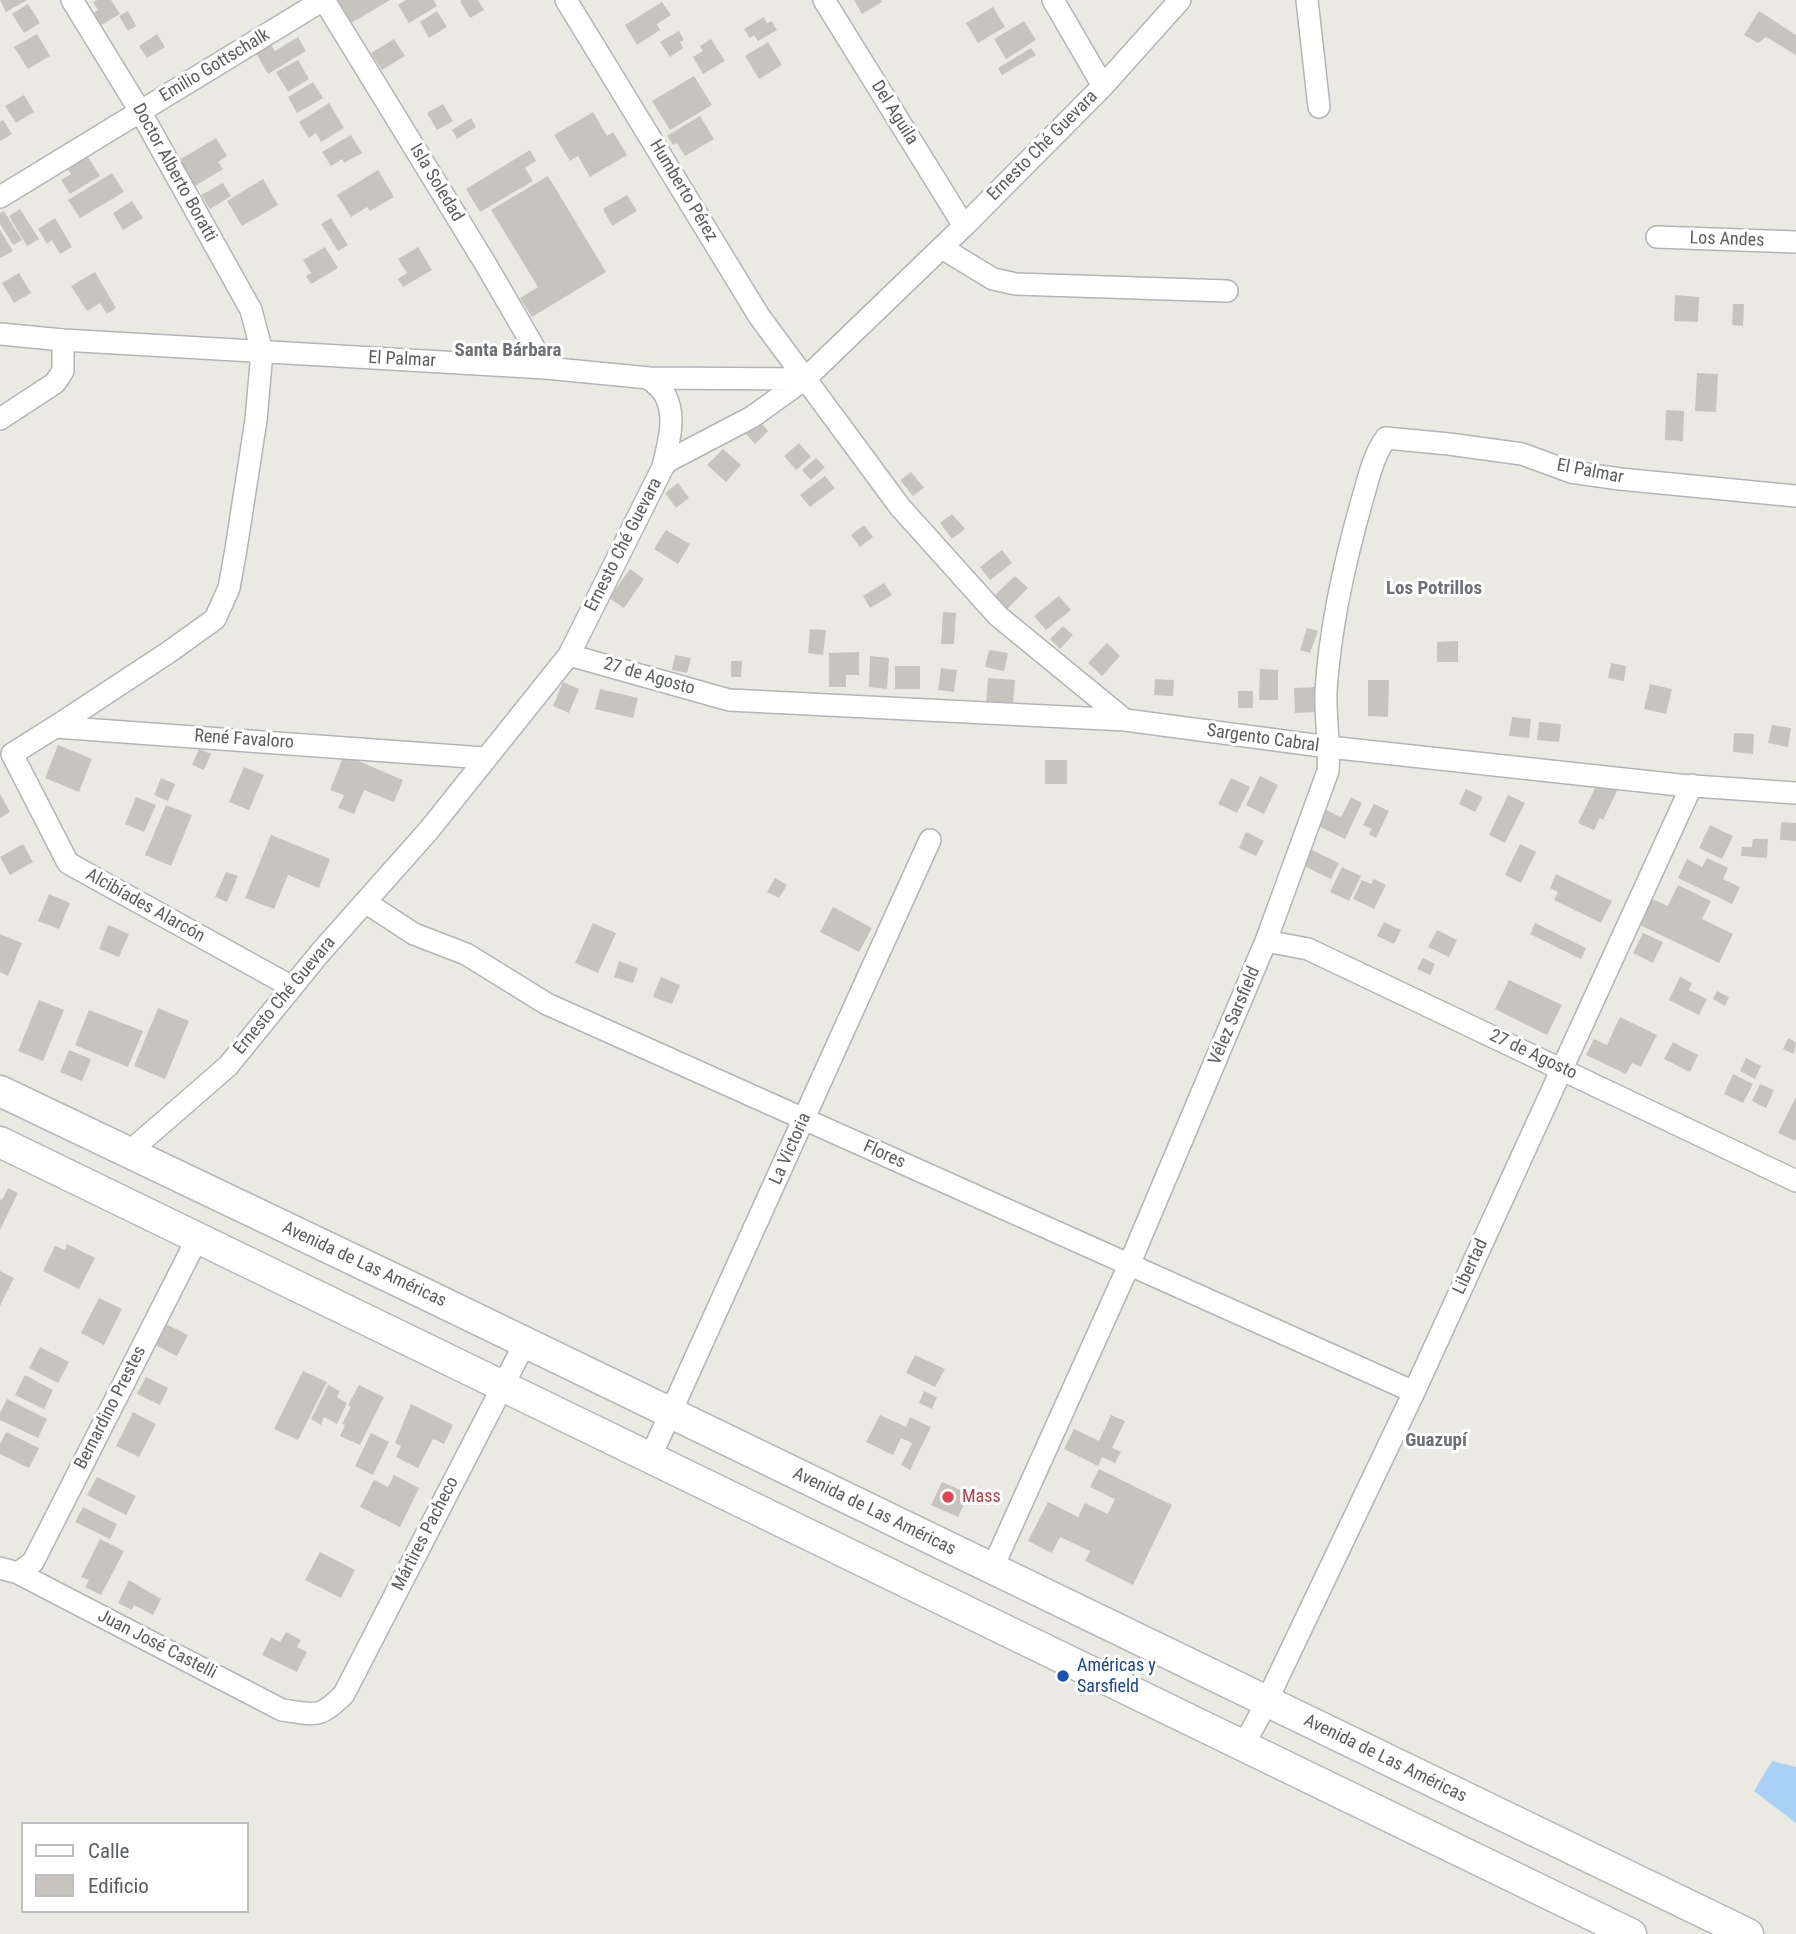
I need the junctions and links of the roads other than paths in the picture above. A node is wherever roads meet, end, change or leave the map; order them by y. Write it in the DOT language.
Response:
graph roads {
  1 [pos="72,0"];
  2 [pos="324,0"];
  3 [pos="566,0"];
  4 [pos="824,0"];
  5 [pos="1053,0"];
  6 [pos="1180,0"];
  7 [pos="1307,0"];
  8 [pos="1103,86"];
  9 [pos="1319,107"];
  10 [pos="140,111"];
  11 [pos="0,197"];
  12 [pos="964,226"];
  13 [pos="1657,237"];
  14 [pos="1796,242"];
  15 [pos="942,247"];
  16 [pos="1227,291"];
  17 [pos="0,334"];
  18 [pos="63,340"];
  19 [pos="262,352"];
  20 [pos="546,368"];
  21 [pos="649,378"];
  22 [pos="805,379"];
  23 [pos="0,419"];
  24 [pos="1386,438"];
  25 [pos="663,467"];
  26 [pos="1796,496"];
  27 [pos="569,655"];
  28 [pos="729,700"];
  29 [pos="1125,720"];
  30 [pos="55,727"];
  31 [pos="1329,747"];
  32 [pos="484,758"];
  33 [pos="1692,785"];
  34 [pos="1796,793"];
  35 [pos="930,840"];
  36 [pos="365,902"];
  37 [pos="1266,941"];
  38 [pos="292,987"];
  39 [pos="1562,1069"];
  40 [pos="0,1091"];
  41 [pos="804,1119"];
  42 [pos="0,1142"];
  43 [pos="129,1152"];
  44 [pos="1796,1181"];
  45 [pos="197,1238"];
  46 [pos="1129,1265"];
  47 [pos="525,1343"];
  48 [pos="503,1386"];
  49 [pos="1413,1392"];
  50 [pos="671,1414"];
  51 [pos="650,1458"];
  52 [pos="992,1569"];
  53 [pos="9,1571"];
  54 [pos="1266,1701"];
  55 [pos="316,1715"];
  56 [pos="1243,1746"];
  57 [pos="1631,1934"];
  58 [pos="1748,1934"];
  1 -- 10 [label="street, Doctor Alberto Boratti"];
  2 -- 10 [label="street, Emilio Gottschalk"];
  2 -- 20 [label="street, Isla Soledad"];
  3 -- 22 [label="street, Humberto Pérez"];
  4 -- 12 [label="street, Del Aguila"];
  5 -- 8 [label="street"];
  6 -- 8 [label="street, Ernesto Ché Guevara"];
  7 -- 9 [label="street"];
  8 -- 12 [label="street, Ernesto Ché Guevara"];
  10 -- 11 [label="street, Emilio Gottschalk"];
  10 -- 19 [label="street, Doctor Alberto Boratti"];
  12 -- 15 [label="street, Ernesto Ché Guevara"];
  13 -- 14 [label="street, Los Andes"];
  15 -- 16 [label="street"];
  15 -- 22 [label="street, Ernesto Ché Guevara"];
  17 -- 18 [label="street, El Palmar"];
  18 -- 19 [label="street, El Palmar"];
  18 -- 23 [label="street"];
  19 -- 20 [label="street, El Palmar"];
  19 -- 30 [label="street, Doctor Alberto Boratti"];
  20 -- 21 [label="street, El Palmar"];
  21 -- 22 [label="street, El Palmar"];
  21 -- 25 [label="street"];
  22 -- 25 [label="street, Ernesto Ché Guevara"];
  22 -- 29 [label="street, Humberto Pérez"];
  24 -- 26 [label="street, El Palmar"];
  24 -- 31 [label="street, Vélez Sarsfield"];
  25 -- 27 [label="street, Ernesto Ché Guevara"];
  27 -- 28 [label="street, 27 de Agosto"];
  27 -- 32 [label="street, Ernesto Ché Guevara"];
  28 -- 29 [label="street, Sargento Cabral"];
  29 -- 31 [label="street, Sargento Cabral"];
  30 -- 32 [label="street, René Favaloro"];
  30 -- 38 [label="street, Alcibíades Alarcón"];
  31 -- 33 [label="street, Sargento Cabral"];
  31 -- 37 [label="street, Vélez Sarsfield"];
  32 -- 36 [label="street, Ernesto Ché Guevara"];
  33 -- 34 [label="street, Sargento Cabral"];
  33 -- 39 [label="street, Libertad"];
  35 -- 41 [label="street, La Victoria"];
  36 -- 38 [label="street, Ernesto Ché Guevara"];
  36 -- 41 [label="street, Flores"];
  37 -- 39 [label="street, 27 de Agosto"];
  37 -- 46 [label="street, Vélez Sarsfield"];
  38 -- 43 [label="street, Ernesto Ché Guevara"];
  39 -- 44 [label="street, 27 de Agosto"];
  39 -- 49 [label="street, Libertad"];
  40 -- 43 [label="main road, Avenida de Las Américas"];
  41 -- 46 [label="street, Flores"];
  41 -- 50 [label="street, La Victoria"];
  42 -- 45 [label="main road"];
  43 -- 47 [label="main road, Avenida de Las Américas"];
  45 -- 48 [label="main road"];
  45 -- 53 [label="street, Bernardino Prestes"];
  46 -- 49 [label="street, Flores"];
  46 -- 52 [label="street, Vélez Sarsfield"];
  47 -- 48 [label="street, Mártires Pacheco"];
  47 -- 50 [label="main road, Avenida de Las Américas"];
  48 -- 51 [label="main road"];
  48 -- 55 [label="street, Mártires Pacheco"];
  49 -- 54 [label="street, Libertad"];
  50 -- 51 [label="street, La Victoria"];
  50 -- 52 [label="main road, Avenida de Las Américas"];
  51 -- 56 [label="main road"];
  52 -- 54 [label="main road, Avenida de Las Américas"];
  53 -- 55 [label="street, Juan José Castelli"];
  54 -- 56 [label="street, Libertad"];
  54 -- 58 [label="main road, Avenida de Las Américas"];
  56 -- 57 [label="main road"];
}
